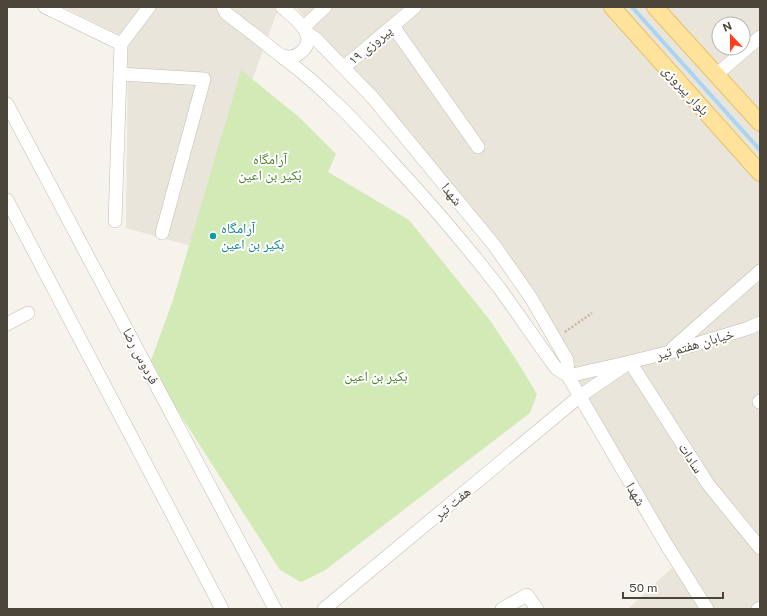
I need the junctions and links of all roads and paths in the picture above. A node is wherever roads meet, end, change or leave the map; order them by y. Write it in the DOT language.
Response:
graph roads {
  1 [pos="45,7"];
  2 [pos="149,7"];
  3 [pos="282,7"];
  4 [pos="325,7"];
  5 [pos="415,7"];
  6 [pos="612,7"];
  7 [pos="656,8"];
  8 [pos="222,9"];
  9 [pos="393,26"];
  10 [pos="305,30"];
  11 [pos="760,37"];
  12 [pos="121,44"];
  13 [pos="281,56"];
  14 [pos="344,67"];
  15 [pos="120,74"];
  16 [pos="716,75"];
  17 [pos="7,104"];
  18 [pos="760,123"];
  19 [pos="478,148"];
  20 [pos="760,173"];
  21 [pos="7,200"];
  22 [pos="115,221"];
  23 [pos="162,233"];
  24 [pos="760,271"];
  25 [pos="28,312"];
  26 [pos="592,313"];
  27 [pos="760,323"];
  28 [pos="7,324"];
  29 [pos="555,340"];
  30 [pos="670,352"];
  31 [pos="630,362"];
  32 [pos="568,376"];
  33 [pos="580,396"];
  34 [pos="760,548"];
  35 [pos="222,609"];
  36 [pos="275,609"];
  37 [pos="324,609"];
  38 [pos="502,609"];
  39 [pos="537,609"];
  40 [pos="707,609"];
  1 -- 12 [label="street"];
  2 -- 12 [label="street"];
  3 -- 10 [label="street, شهدا"];
  4 -- 10 [label="street"];
  5 -- 9 [label="street, پیروزی ۱۹"];
  6 -- 20 [label="main road, بلوار پیروزی"];
  7 -- 16 [label="main road"];
  8 -- 13 [label="street, شهدا"];
  9 -- 14 [label="street, پیروزی ۱۹"];
  9 -- 19 [label="street"];
  10 -- 13 [label="street"];
  10 -- 14 [label="street, شهدا"];
  11 -- 16 [label="street"];
  12 -- 15 [label="street"];
  13 -- 32 [label="street, شهدا"];
  14 -- 29 [label="street, شهدا"];
  15 -- 22 [label="street"];
  15 -- 23 [label="street"];
  16 -- 18 [label="main road"];
  17 -- 36 [label="street, فردوس رضا"];
  21 -- 35 [label="street"];
  24 -- 30 [label="street"];
  25 -- 28 [label="street"];
  26 -- 29 [label="path"];
  27 -- 30 [label="street, خیابان هفتم تیر"];
  29 -- 32 [label="street, شهدا"];
  30 -- 31 [label="street, خیابان هفتم تیر"];
  31 -- 32 [label="street, خیابان هفتم تیر"];
  31 -- 33 [label="street, هفت تیر"];
  31 -- 34 [label="street, سادات"];
  32 -- 33 [label="street, شهدا"];
  33 -- 37 [label="street, هفت تیر"];
  33 -- 40 [label="street, شهدا"];
  38 -- 39 [label="street"];
}
